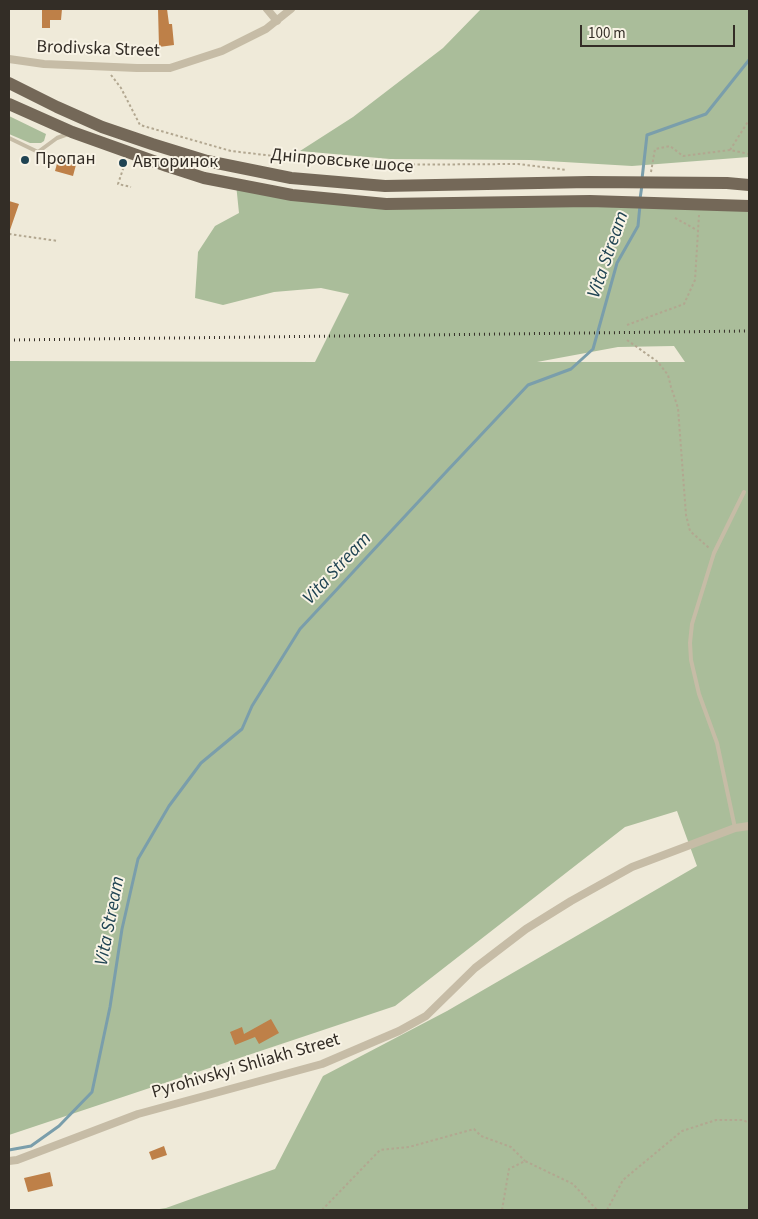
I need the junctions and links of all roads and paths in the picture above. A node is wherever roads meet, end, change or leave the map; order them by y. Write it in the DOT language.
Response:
graph roads {
  1 [pos="267,9"];
  2 [pos="291,9"];
  3 [pos="277,21"];
  4 [pos="9,59"];
  5 [pos="104,66"];
  6 [pos="9,83"];
  7 [pos="9,104"];
  8 [pos="749,120"];
  9 [pos="72,132"];
  10 [pos="9,138"];
  11 [pos="730,150"];
  12 [pos="749,154"];
  13 [pos="568,170"];
  14 [pos="651,173"];
  15 [pos="118,184"];
  16 [pos="749,185"];
  17 [pos="131,187"];
  18 [pos="699,204"];
  19 [pos="749,206"];
  20 [pos="675,218"];
  21 [pos="698,230"];
  22 [pos="9,234"];
  23 [pos="58,241"];
  24 [pos="627,325"];
  25 [pos="627,340"];
  26 [pos="744,492"];
  27 [pos="714,553"];
  28 [pos="749,826"];
  29 [pos="735,828"];
  30 [pos="749,1123"];
  31 [pos="9,1161"];
  32 [pos="525,1161"];
  33 [pos="322,1210"];
  34 [pos="502,1210"];
  35 [pos="596,1210"];
  36 [pos="607,1210"];
  1 -- 3 [label="street"];
  2 -- 3 [label="street, Brodivska Street"];
  3 -- 5 [label="street, Brodivska Street"];
  4 -- 5 [label="street, Brodivska Street"];
  5 -- 13 [label="path"];
  6 -- 16 [label="main road, Дніпровське шосе"];
  7 -- 9 [label="main road, Дніпровське шосе"];
  8 -- 11 [label="path"];
  9 -- 10 [label="lane"];
  9 -- 18 [label="main road, Дніпровське шосе"];
  11 -- 12 [label="path"];
  11 -- 14 [label="path"];
  15 -- 17 [label="path"];
  18 -- 19 [label="main road, Дніпровське шосе"];
  18 -- 21 [label="path"];
  20 -- 21 [label="path"];
  21 -- 24 [label="path"];
  22 -- 23 [label="path"];
  25 -- 27 [label="path"];
  26 -- 27 [label="lane"];
  27 -- 29 [label="lane"];
  28 -- 29 [label="street, Pyrohivskyi Shliakh Street"];
  29 -- 31 [label="street, Pyrohivskyi Shliakh Street"];
  30 -- 36 [label="path"];
  32 -- 33 [label="path"];
  32 -- 34 [label="path"];
  32 -- 35 [label="path"];
}
